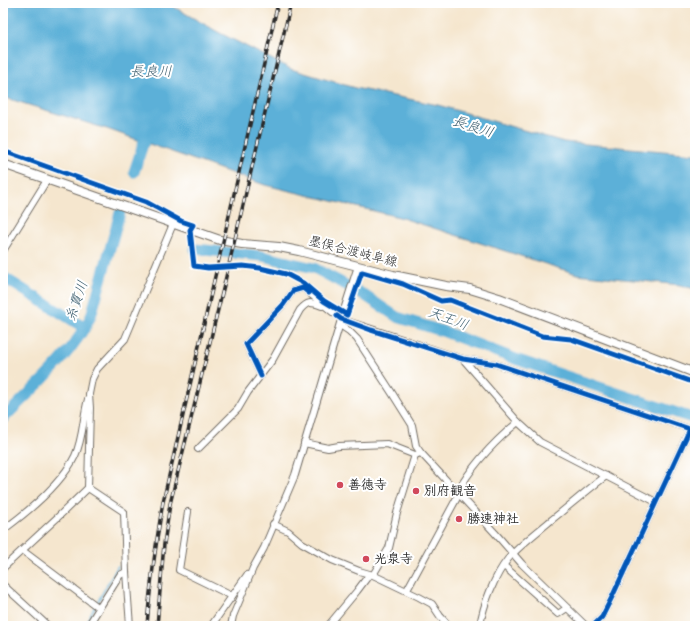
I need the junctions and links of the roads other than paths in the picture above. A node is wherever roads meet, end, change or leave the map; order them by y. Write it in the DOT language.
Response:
graph roads {
  1 [pos="3,164"];
  2 [pos="47,180"];
  3 [pos="173,224"];
  4 [pos="3,251"];
  5 [pos="358,268"];
  6 [pos="327,308"];
  7 [pos="340,322"];
  8 [pos="463,359"];
  9 [pos="695,373"];
  10 [pos="261,376"];
  11 [pos="89,394"];
  12 [pos="518,422"];
  13 [pos="304,443"];
  14 [pos="198,449"];
  15 [pos="418,454"];
  16 [pos="606,476"];
  17 [pos="88,488"];
  18 [pos="458,494"];
  19 [pos="656,502"];
  20 [pos="188,512"];
  21 [pos="273,524"];
  22 [pos="3,530"];
  23 [pos="22,551"];
  24 [pos="514,554"];
  25 [pos="504,566"];
  26 [pos="3,568"];
  27 [pos="253,568"];
  28 [pos="126,572"];
  29 [pos="371,575"];
  30 [pos="3,585"];
  31 [pos="406,590"];
  32 [pos="232,596"];
  33 [pos="99,608"];
  34 [pos="567,608"];
  35 [pos="48,626"];
  36 [pos="88,626"];
  37 [pos="130,626"];
  38 [pos="211,626"];
  39 [pos="231,626"];
  40 [pos="328,626"];
  41 [pos="449,626"];
  42 [pos="480,626"];
  43 [pos="586,626"];
  44 [pos="593,626"];
  1 -- 2 [label="main road, 墨俣合渡岐阜線"];
  2 -- 3 [label="main road, 墨俣合渡岐阜線"];
  2 -- 4 [label="street"];
  3 -- 5 [label="main road, 墨俣合渡岐阜線"];
  3 -- 11 [label="street"];
  5 -- 7 [label="street"];
  5 -- 9 [label="main road, 墨俣合渡岐阜線"];
  6 -- 7 [label="street"];
  6 -- 10 [label="street"];
  6 -- 10 [label="street"];
  7 -- 8 [label="street"];
  7 -- 13 [label="street"];
  7 -- 15 [label="street"];
  8 -- 12 [label="street"];
  8 -- 19 [label="street"];
  10 -- 14 [label="street"];
  11 -- 17 [label="street"];
  11 -- 22 [label="street"];
  12 -- 16 [label="street"];
  12 -- 18 [label="street"];
  13 -- 15 [label="street"];
  13 -- 21 [label="street"];
  15 -- 18 [label="street"];
  15 -- 29 [label="street"];
  16 -- 19 [label="street"];
  16 -- 24 [label="street"];
  17 -- 23 [label="street"];
  17 -- 28 [label="street"];
  18 -- 24 [label="street"];
  18 -- 31 [label="street"];
  19 -- 44 [label="street"];
  20 -- 32 [label="street"];
  21 -- 27 [label="street"];
  21 -- 29 [label="street"];
  23 -- 26 [label="street"];
  23 -- 33 [label="street"];
  24 -- 25 [label="street"];
  24 -- 34 [label="street"];
  25 -- 34 [label="street"];
  25 -- 42 [label="street"];
  27 -- 32 [label="street"];
  27 -- 39 [label="street"];
  28 -- 33 [label="street"];
  28 -- 37 [label="street"];
  29 -- 31 [label="street"];
  29 -- 40 [label="street"];
  30 -- 35 [label="street"];
  31 -- 41 [label="street"];
  32 -- 38 [label="street"];
  33 -- 36 [label="street"];
  34 -- 43 [label="street"];
}
